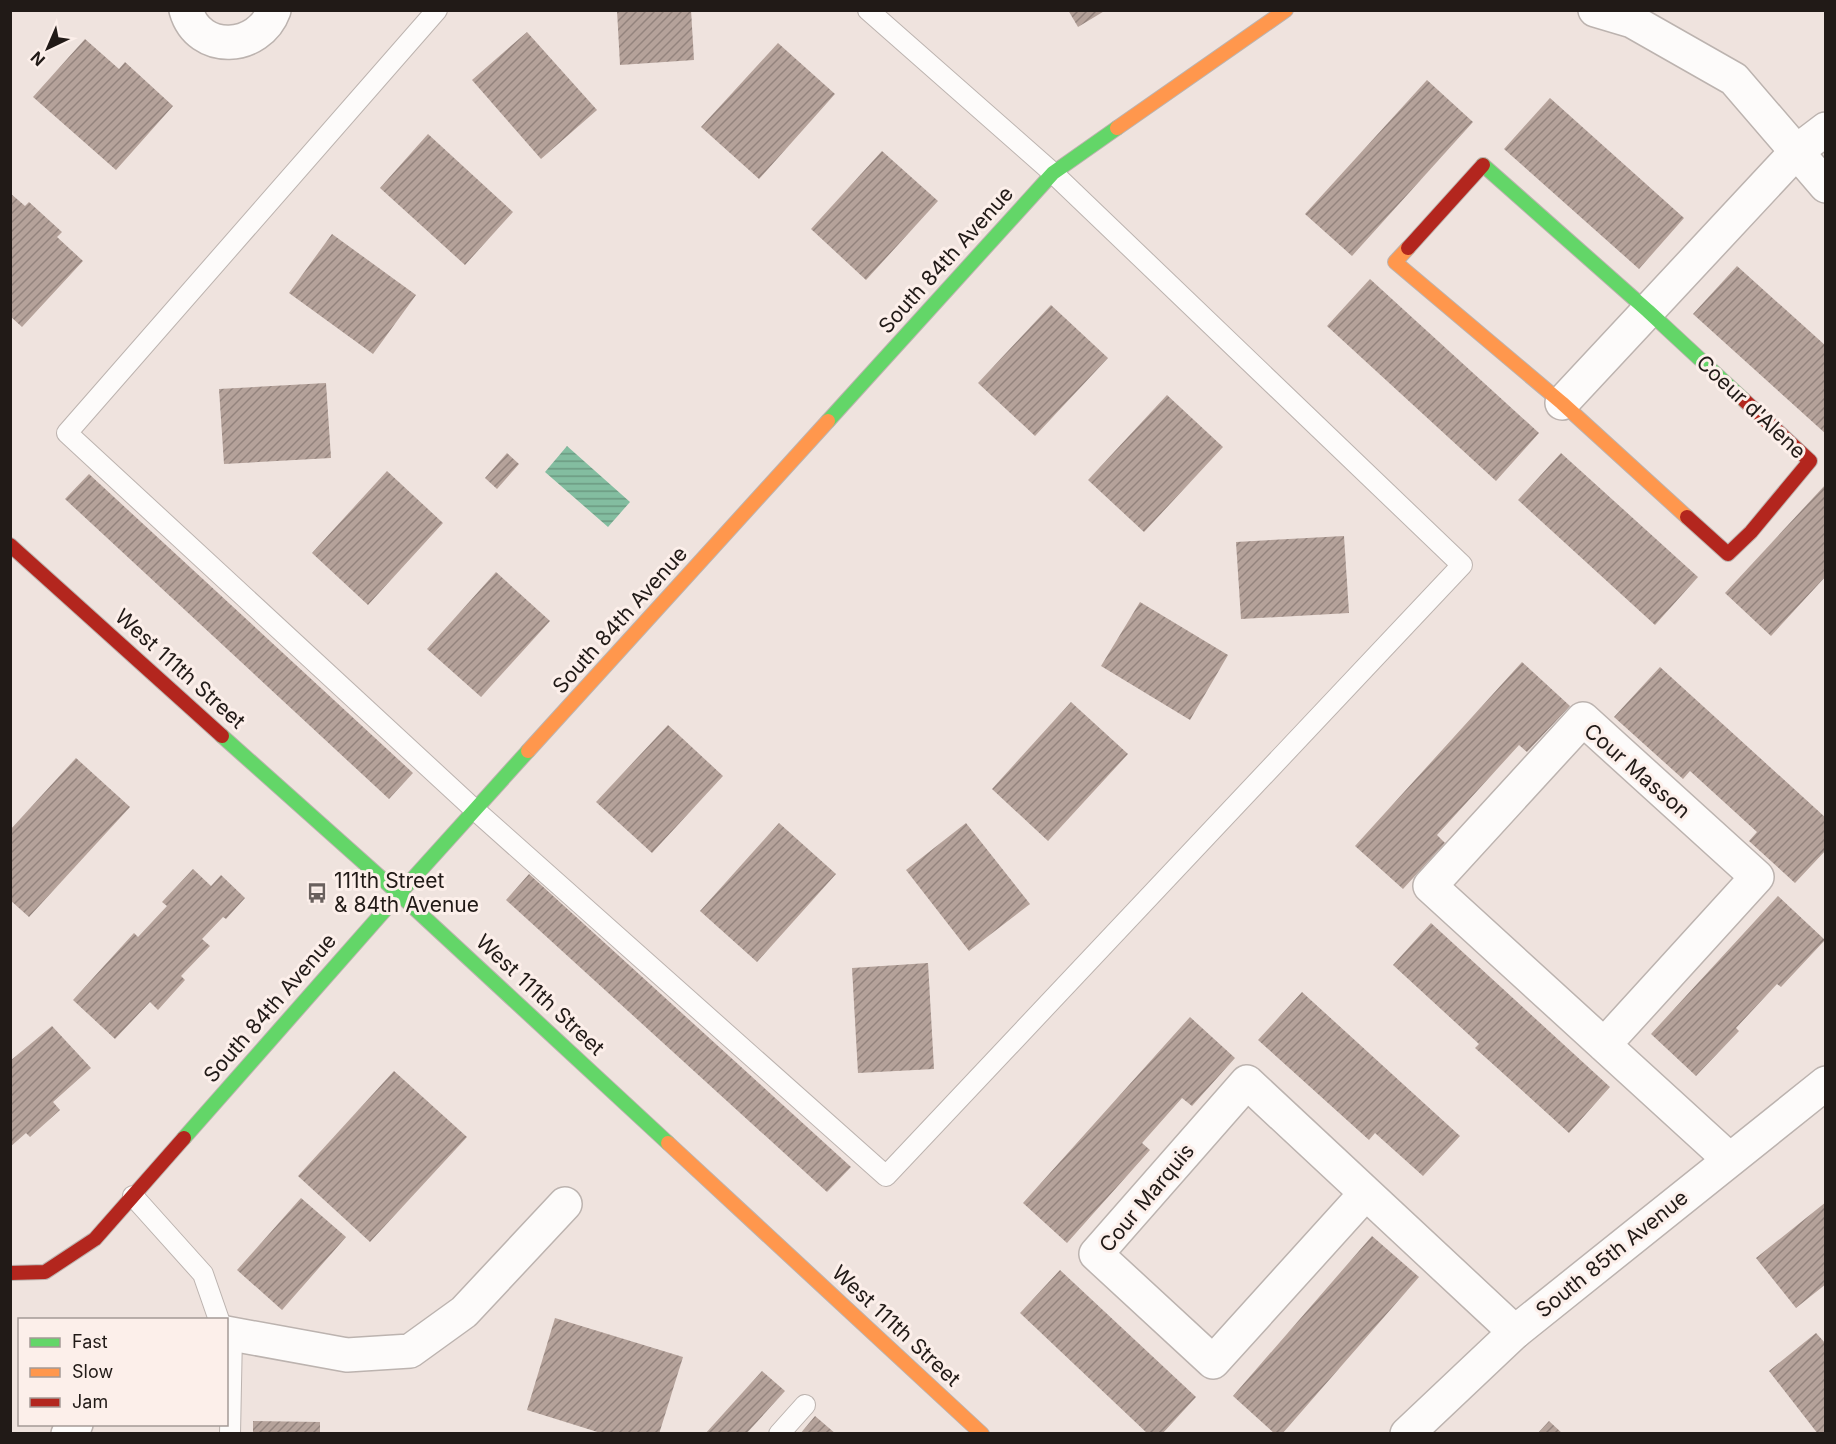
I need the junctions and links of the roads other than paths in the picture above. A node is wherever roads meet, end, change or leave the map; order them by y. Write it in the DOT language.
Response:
graph roads {
  1 [pos="186,10"];
  2 [pos="274,10"];
  3 [pos="437,10"];
  4 [pos="868,10"];
  5 [pos="1286,10"];
  6 [pos="1595,10"];
  7 [pos="1826,129"];
  8 [pos="1797,152"];
  9 [pos="1053,173"];
  10 [pos="1826,186"];
  11 [pos="1648,311"];
  12 [pos="1562,403"];
  13 [pos="10,545"];
  14 [pos="475,810"];
  15 [pos="399,894"];
  16 [pos="1604,1045"];
  17 [pos="1826,1083"];
  18 [pos="1729,1159"];
  19 [pos="1366,1193"];
  20 [pos="133,1196"];
  21 [pos="565,1204"];
  22 [pos="10,1272"];
  23 [pos="221,1318"];
  24 [pos="228,1329"];
  25 [pos="1515,1332"];
  26 [pos="228,1382"];
  27 [pos="805,1405"];
  28 [pos="230,1434"];
  29 [pos="779,1434"];
  30 [pos="982,1434"];
  31 [pos="1407,1434"];
  1 -- 2 [label="street"];
  3 -- 14 [label="lane"];
  4 -- 9 [label="lane"];
  5 -- 9 [label="street, South 84th Avenue"];
  6 -- 8 [label="street"];
  7 -- 8 [label="street"];
  8 -- 10 [label="street"];
  8 -- 11 [label="street"];
  9 -- 14 [label="street, South 84th Avenue"];
  9 -- 14 [label="lane"];
  11 -- 12 [label="street"];
  11 -- 12 [label="street, Coeur d'Alene"];
  11 -- 12 [label="street, Coeur d'Alene"];
  13 -- 15 [label="street, West 111th Street"];
  14 -- 15 [label="street, South 84th Avenue"];
  15 -- 20 [label="street, South 84th Avenue"];
  15 -- 30 [label="street, West 111th Street"];
  16 -- 16 [label="street, Cour Masson"];
  16 -- 18 [label="street, Cour Masson"];
  17 -- 18 [label="street, South 85th Avenue"];
  18 -- 25 [label="street, South 85th Avenue"];
  19 -- 19 [label="street, Cour Marquis"];
  19 -- 25 [label="street, Cour Marquis"];
  20 -- 22 [label="street, South 84th Avenue"];
  20 -- 23 [label="lane"];
  21 -- 24 [label="street"];
  25 -- 31 [label="street, South 85th Avenue"];
  26 -- 28 [label="lane"];
  27 -- 29 [label="lane"];
}
